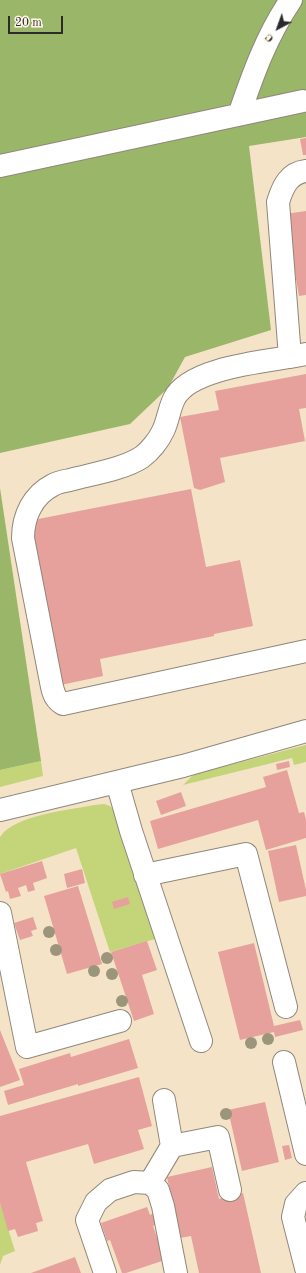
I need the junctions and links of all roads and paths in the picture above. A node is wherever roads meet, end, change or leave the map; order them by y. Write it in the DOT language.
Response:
graph roads {
  1 [pos="291,0"];
  2 [pos="303,101"];
  3 [pos="239,115"];
  4 [pos="0,166"];
  5 [pos="306,171"];
  6 [pos="298,355"];
  7 [pos="306,651"];
  8 [pos="306,731"];
  9 [pos="117,782"];
  10 [pos="0,810"];
  11 [pos="145,875"];
  12 [pos="0,913"];
  13 [pos="286,1007"];
  14 [pos="120,1020"];
  15 [pos="201,1041"];
  16 [pos="284,1062"];
  17 [pos="164,1100"];
  18 [pos="172,1146"];
  19 [pos="306,1154"];
  20 [pos="150,1183"];
  21 [pos="230,1190"];
  22 [pos="306,1193"];
  23 [pos="306,1268"];
  24 [pos="105,1273"];
  25 [pos="176,1273"];
  1 -- 3 [label="street"];
  2 -- 3 [label="street"];
  3 -- 4 [label="street"];
  5 -- 6 [label="street"];
  6 -- 7 [label="street"];
  8 -- 9 [label="street"];
  9 -- 10 [label="street"];
  9 -- 11 [label="street"];
  11 -- 13 [label="street"];
  11 -- 15 [label="street"];
  12 -- 14 [label="street"];
  16 -- 19 [label="street"];
  17 -- 18 [label="street"];
  18 -- 20 [label="street"];
  18 -- 21 [label="street"];
  20 -- 24 [label="street"];
  20 -- 25 [label="street"];
  22 -- 23 [label="street"];
}
